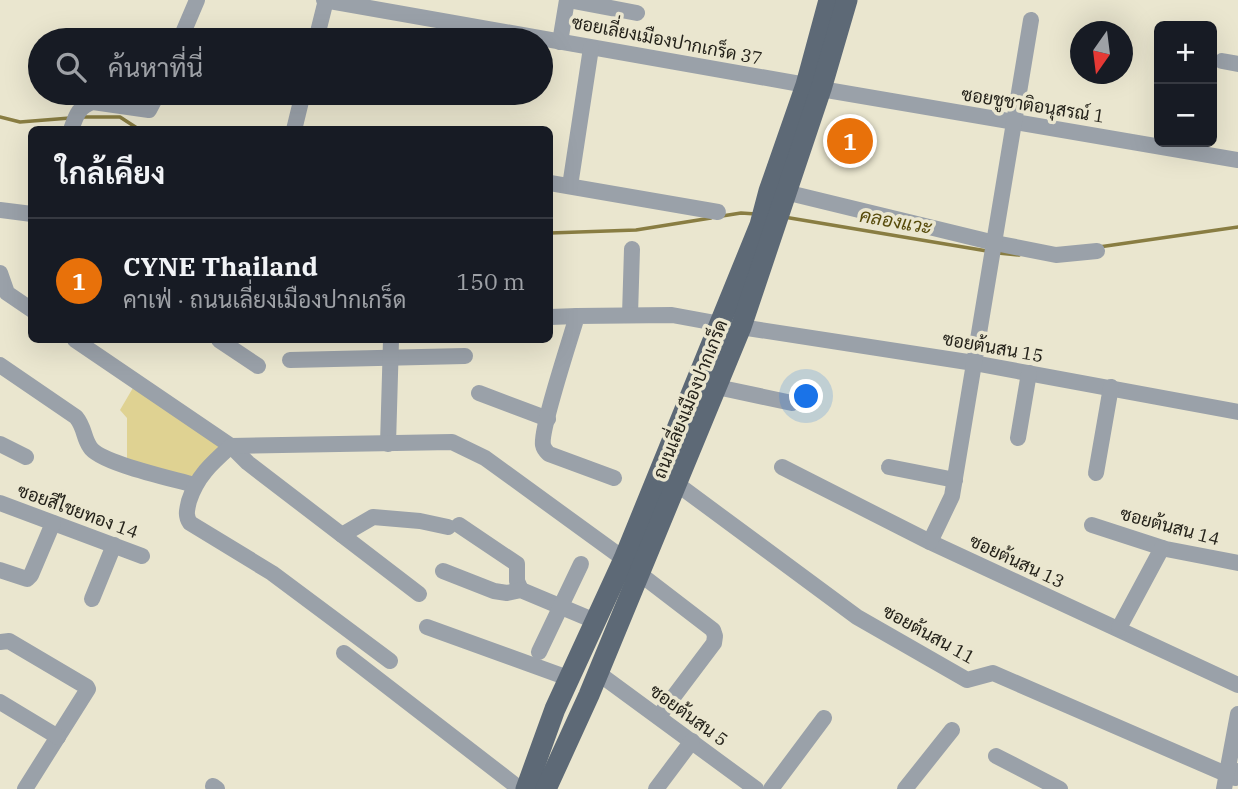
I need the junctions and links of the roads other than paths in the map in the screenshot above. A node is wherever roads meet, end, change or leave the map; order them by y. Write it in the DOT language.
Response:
graph roads {
  1 [pos="197,0"];
  2 [pos="325,0"];
  3 [pos="568,0"];
  4 [pos="829,0"];
  5 [pos="847,0"];
  6 [pos="637,13"];
  7 [pos="1031,20"];
  8 [pos="185,28"];
  9 [pos="319,28"];
  10 [pos="445,28"];
  11 [pos="553,41"];
  12 [pos="560,42"];
  13 [pos="591,47"];
  14 [pos="814,87"];
  15 [pos="90,105"];
  16 [pos="114,105"];
  17 [pos="152,105"];
  18 [pos="300,105"];
  19 [pos="74,121"];
  20 [pos="1015,122"];
  21 [pos="295,126"];
  22 [pos="1238,160"];
  23 [pos="553,183"];
  24 [pos="570,186"];
  25 [pos="779,193"];
  26 [pos="0,210"];
  27 [pos="718,212"];
  28 [pos="28,214"];
  29 [pos="994,245"];
  30 [pos="632,249"];
  31 [pos="1097,250"];
  32 [pos="0,273"];
  33 [pos="3,298"];
  34 [pos="28,308"];
  35 [pos="630,315"];
  36 [pos="576,316"];
  37 [pos="553,317"];
  38 [pos="731,325"];
  39 [pos="79,343"];
  40 [pos="224,343"];
  41 [pos="391,343"];
  42 [pos="465,356"];
  43 [pos="391,358"];
  44 [pos="290,360"];
  45 [pos="974,363"];
  46 [pos="0,365"];
  47 [pos="258,366"];
  48 [pos="1029,373"];
  49 [pos="716,387"];
  50 [pos="1111,387"];
  51 [pos="478,393"];
  52 [pos="792,403"];
  53 [pos="1238,412"];
  54 [pos="548,419"];
  55 [pos="1018,438"];
  56 [pos="0,444"];
  57 [pos="388,444"];
  58 [pos="230,446"];
  59 [pos="26,457"];
  60 [pos="782,467"];
  61 [pos="889,467"];
  62 [pos="1096,473"];
  63 [pos="614,478"];
  64 [pos="955,480"];
  65 [pos="677,484"];
  66 [pos="194,485"];
  67 [pos="0,503"];
  68 [pos="53,523"];
  69 [pos="1092,526"];
  70 [pos="342,535"];
  71 [pos="930,542"];
  72 [pos="114,545"];
  73 [pos="1162,548"];
  74 [pos="142,556"];
  75 [pos="1238,563"];
  76 [pos="581,564"];
  77 [pos="632,566"];
  78 [pos="0,570"];
  79 [pos="443,571"];
  80 [pos="520,590"];
  81 [pos="419,594"];
  82 [pos="92,599"];
  83 [pos="561,607"];
  84 [pos="595,621"];
  85 [pos="427,627"];
  86 [pos="1119,628"];
  87 [pos="0,642"];
  88 [pos="539,652"];
  89 [pos="345,653"];
  90 [pos="390,661"];
  91 [pos="598,673"];
  92 [pos="568,678"];
  93 [pos="1238,685"];
  94 [pos="589,695"];
  95 [pos="0,702"];
  96 [pos="1238,713"];
  97 [pos="659,716"];
  98 [pos="824,718"];
  99 [pos="952,730"];
  100 [pos="58,737"];
  101 [pos="692,741"];
  102 [pos="996,756"];
  103 [pos="1230,778"];
  104 [pos="518,788"];
  105 [pos="25,789"];
  106 [pos="546,789"];
  107 [pos="556,789"];
  108 [pos="656,789"];
  109 [pos="756,789"];
  110 [pos="771,789"];
  111 [pos="905,789"];
  112 [pos="1060,789"];
  1 -- 8 [label="street"];
  2 -- 9 [label="street"];
  2 -- 10 [label="street"];
  3 -- 6 [label="street"];
  3 -- 12 [label="street, ซอยเลี่ยงเมืองปากเกร็ด 37"];
  4 -- 14 [label="main road, ถนนเลี่ยงเมืองปากเกร็ด"];
  5 -- 14 [label="main road, ถนนเลี่ยงเมืองปากเกร็ด"];
  7 -- 20 [label="street"];
  11 -- 12 [label="street"];
  12 -- 13 [label="street, ซอยเลี่ยงเมืองปากเกร็ด 37"];
  13 -- 14 [label="street, ซอยเลี่ยงเมืองปากเกร็ด 37"];
  13 -- 24 [label="street"];
  14 -- 20 [label="street, ซอยชูชาติอนุสรณ์ 1"];
  14 -- 25 [label="main road, ถนนเลี่ยงเมืองปากเกร็ด"];
  15 -- 19 [label="street"];
  16 -- 17 [label="street"];
  18 -- 21 [label="street"];
  20 -- 22 [label="street, ซอยชูชาติอนุสรณ์ 1"];
  20 -- 29 [label="street"];
  23 -- 24 [label="street"];
  24 -- 27 [label="street"];
  25 -- 29 [label="street"];
  25 -- 38 [label="main road, ถนนเลี่ยงเมืองปากเกร็ด"];
  26 -- 28 [label="street"];
  29 -- 31 [label="street"];
  29 -- 45 [label="street"];
  30 -- 35 [label="street"];
  32 -- 33 [label="street"];
  33 -- 34 [label="street"];
  35 -- 36 [label="street, ซอยต้นสน 15"];
  35 -- 38 [label="street, ซอยต้นสน 15"];
  36 -- 37 [label="street, ซอยต้นสน 15"];
  36 -- 54 [label="street"];
  38 -- 45 [label="street, ซอยต้นสน 15"];
  38 -- 49 [label="main road, ถนนเลี่ยงเมืองปากเกร็ด"];
  38 -- 77 [label="main road, ถนนเลี่ยงเมืองปากเกร็ด"];
  39 -- 58 [label="street"];
  40 -- 47 [label="street"];
  41 -- 43 [label="street"];
  42 -- 43 [label="street"];
  43 -- 44 [label="street"];
  43 -- 57 [label="street"];
  45 -- 48 [label="street, ซอยต้นสน 15"];
  45 -- 64 [label="street"];
  46 -- 66 [label="street"];
  48 -- 50 [label="street, ซอยต้นสน 15"];
  48 -- 55 [label="street"];
  49 -- 52 [label="street"];
  49 -- 65 [label="main road, ถนนเลี่ยงเมืองปากเกร็ด"];
  50 -- 53 [label="street, ซอยต้นสน 15"];
  50 -- 62 [label="street"];
  51 -- 54 [label="street"];
  54 -- 63 [label="street"];
  56 -- 59 [label="street"];
  57 -- 58 [label="street"];
  57 -- 77 [label="street"];
  58 -- 66 [label="street"];
  58 -- 70 [label="street"];
  60 -- 71 [label="street, ซอยต้นสน 13"];
  61 -- 64 [label="street"];
  64 -- 71 [label="street"];
  65 -- 77 [label="main road, ถนนเลี่ยงเมืองปากเกร็ด"];
  65 -- 103 [label="street, ซอยต้นสน 11"];
  66 -- 90 [label="street"];
  67 -- 68 [label="street, ซอยสีไชยทอง 14"];
  68 -- 72 [label="street, ซอยสีไชยทอง 14"];
  68 -- 78 [label="street"];
  69 -- 73 [label="street, ซอยต้นสน 14"];
  70 -- 80 [label="street"];
  70 -- 81 [label="street"];
  71 -- 86 [label="street, ซอยต้นสน 13"];
  72 -- 74 [label="street, ซอยสีไชยทอง 14"];
  72 -- 82 [label="street"];
  73 -- 75 [label="street, ซอยต้นสน 14"];
  73 -- 86 [label="street"];
  76 -- 83 [label="street"];
  77 -- 84 [label="main road, ถนนเลี่ยงเมืองปากเกร็ด"];
  77 -- 91 [label="main road, ถนนเลี่ยงเมืองปากเกร็ด"];
  77 -- 97 [label="street"];
  79 -- 80 [label="street"];
  80 -- 83 [label="street"];
  83 -- 84 [label="street"];
  83 -- 88 [label="street"];
  84 -- 92 [label="main road, ถนนเลี่ยงเมืองปากเกร็ด"];
  85 -- 92 [label="street"];
  86 -- 93 [label="street, ซอยต้นสน 13"];
  87 -- 100 [label="street"];
  89 -- 104 [label="street"];
  91 -- 94 [label="main road, ถนนเลี่ยงเมืองปากเกร็ด"];
  91 -- 97 [label="street, ซอยต้นสน 5"];
  92 -- 104 [label="main road, ถนนเลี่ยงเมืองปากเกร็ด"];
  94 -- 106 [label="main road, ถนนเลี่ยงเมืองปากเกร็ด"];
  94 -- 107 [label="main road"];
  95 -- 100 [label="street"];
  96 -- 103 [label="street"];
  97 -- 101 [label="street, ซอยต้นสน 5"];
  98 -- 110 [label="street"];
  99 -- 111 [label="street"];
  100 -- 105 [label="street"];
  101 -- 108 [label="street"];
  101 -- 109 [label="street, ซอยต้นสน 5"];
  102 -- 112 [label="street"];
}
